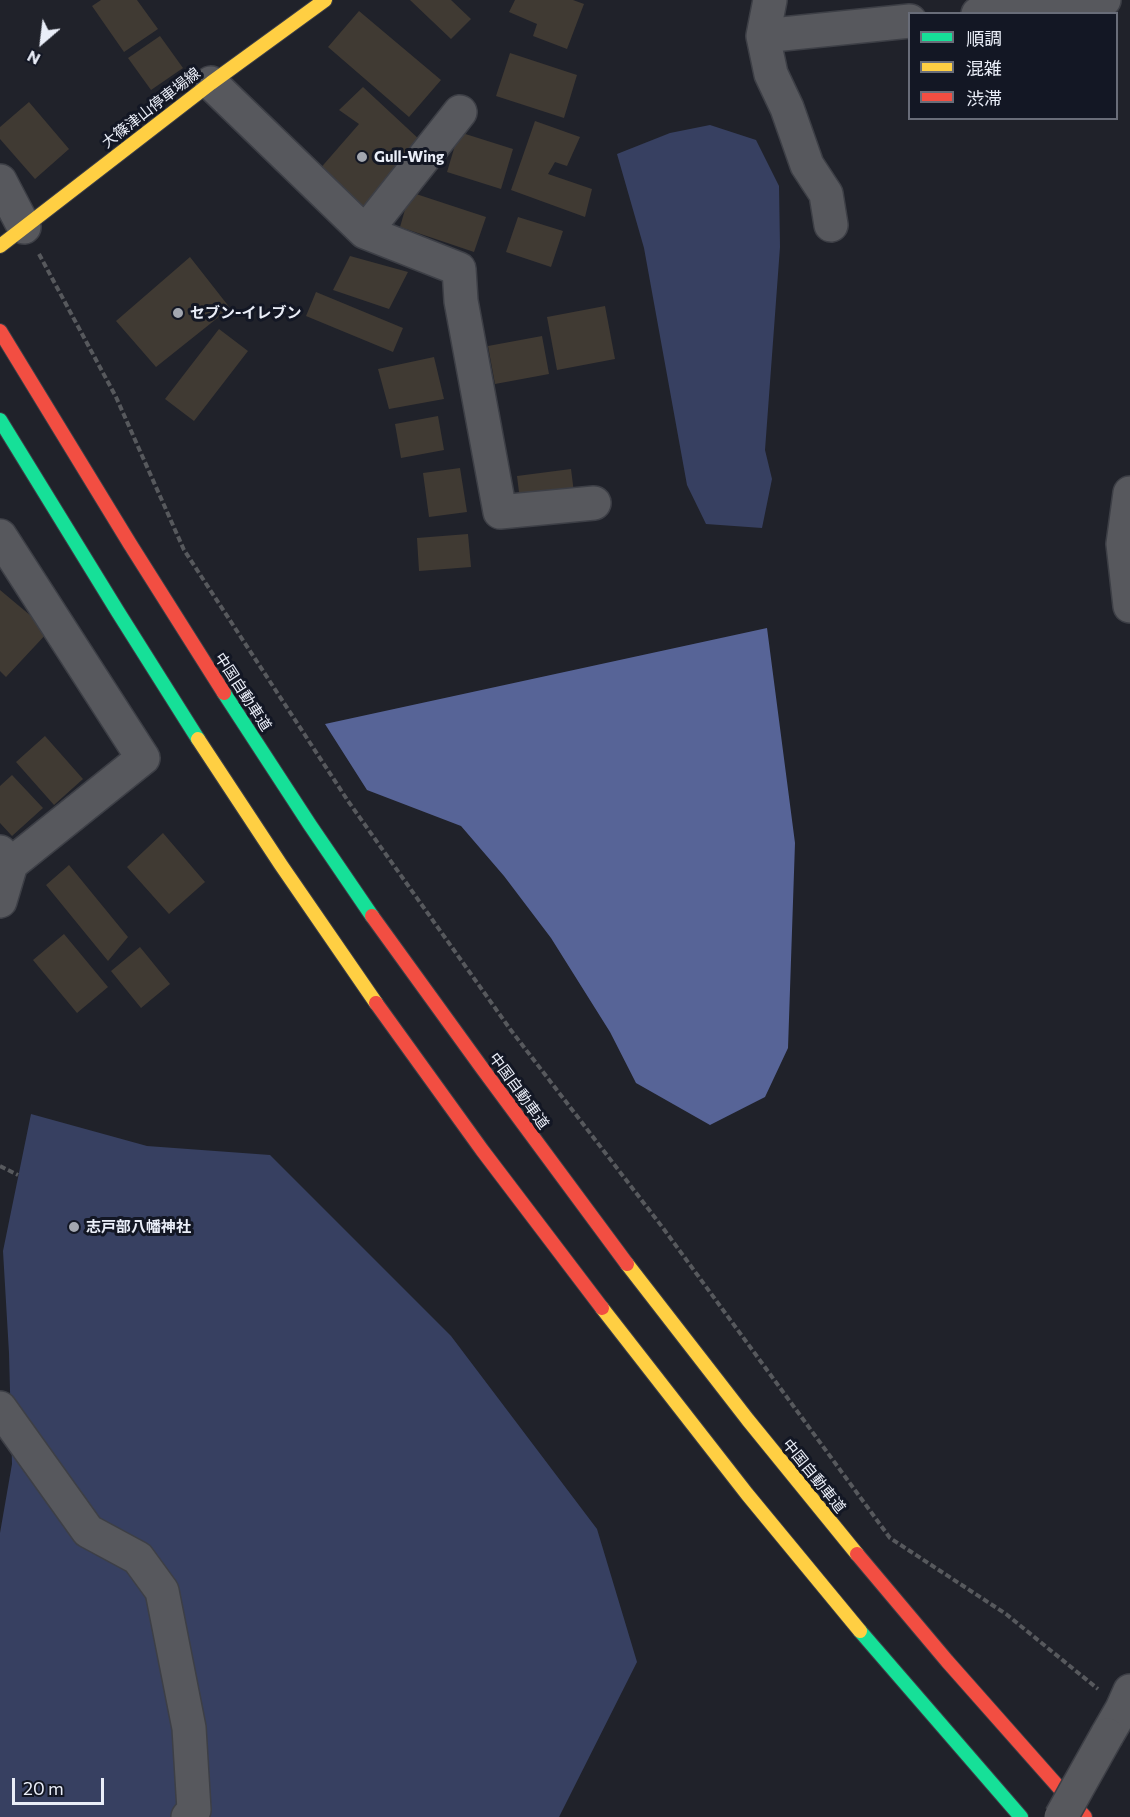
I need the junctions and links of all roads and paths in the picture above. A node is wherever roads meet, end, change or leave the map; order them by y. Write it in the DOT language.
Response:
graph roads {
  1 [pos="325,0"];
  2 [pos="770,0"];
  3 [pos="1104,0"];
  4 [pos="996,12"];
  5 [pos="908,21"];
  6 [pos="763,36"];
  7 [pos="211,83"];
  8 [pos="460,112"];
  9 [pos="0,181"];
  10 [pos="831,225"];
  11 [pos="365,232"];
  12 [pos="12,236"];
  13 [pos="0,331"];
  14 [pos="0,420"];
  15 [pos="1130,493"];
  16 [pos="594,503"];
  17 [pos="0,536"];
  18 [pos="1130,606"];
  19 [pos="5,858"];
  20 [pos="0,901"];
  21 [pos="0,1166"];
  22 [pos="18,1174"];
  23 [pos="0,1408"];
  24 [pos="1121,1719"];
  25 [pos="188,1817"];
  26 [pos="1021,1817"];
  27 [pos="1061,1817"];
  28 [pos="1085,1817"];
  1 -- 7 [label="main road, 大篠津山停車場線"];
  2 -- 6 [label="street"];
  3 -- 4 [label="street"];
  5 -- 6 [label="street"];
  6 -- 10 [label="street"];
  7 -- 11 [label="street"];
  7 -- 12 [label="main road, 大篠津山停車場線"];
  8 -- 11 [label="street"];
  9 -- 12 [label="street"];
  11 -- 16 [label="street"];
  12 -- 24 [label="path"];
  13 -- 28 [label="main road, 中国自動車道"];
  14 -- 26 [label="main road"];
  15 -- 18 [label="street"];
  17 -- 19 [label="street"];
  19 -- 20 [label="street"];
  21 -- 22 [label="path"];
  23 -- 25 [label="street"];
  24 -- 27 [label="street, bridge"];
}
